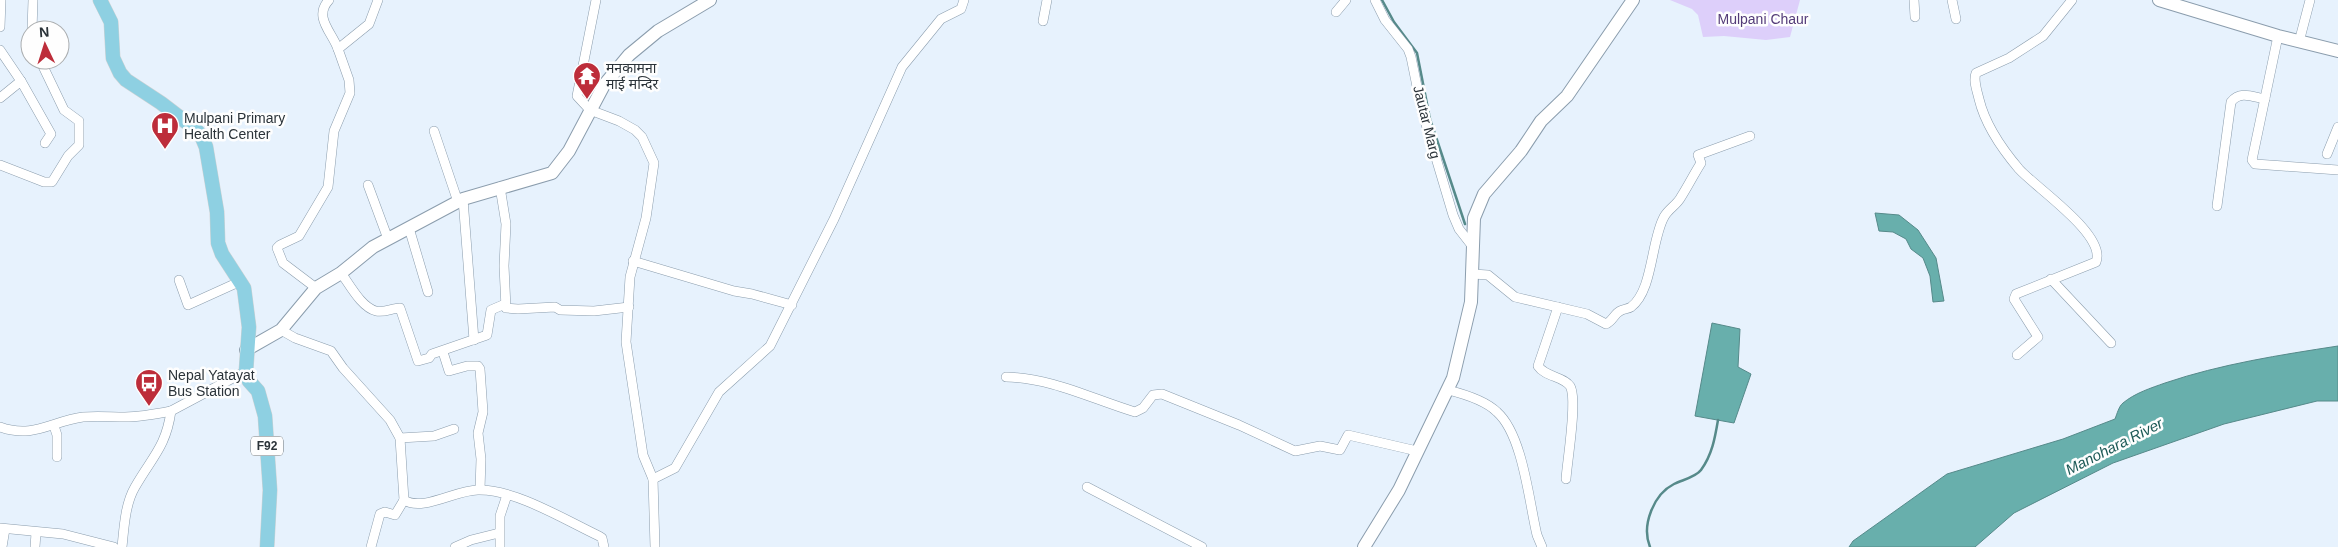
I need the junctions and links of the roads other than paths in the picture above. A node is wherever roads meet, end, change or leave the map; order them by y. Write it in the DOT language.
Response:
graph roads {
  1 [pos="1,0"];
  2 [pos="32,0"];
  3 [pos="100,0"];
  4 [pos="329,0"];
  5 [pos="378,0"];
  6 [pos="596,0"];
  7 [pos="710,0"];
  8 [pos="964,0"];
  9 [pos="1047,0"];
  10 [pos="1346,0"];
  11 [pos="1375,0"];
  12 [pos="1633,0"];
  13 [pos="1914,0"];
  14 [pos="1952,0"];
  15 [pos="2072,0"];
  16 [pos="2159,0"];
  17 [pos="2310,0"];
  18 [pos="1336,12"];
  19 [pos="1914,17"];
  20 [pos="1956,19"];
  21 [pos="32,20"];
  22 [pos="1043,21"];
  23 [pos="0,27"];
  24 [pos="2278,36"];
  25 [pos="2299,42"];
  26 [pos="338,49"];
  27 [pos="0,50"];
  28 [pos="2338,51"];
  29 [pos="45,70"];
  30 [pos="21,81"];
  31 [pos="0,98"];
  32 [pos="2265,99"];
  33 [pos="590,110"];
  34 [pos="2338,128"];
  35 [pos="434,131"];
  36 [pos="1750,136"];
  37 [pos="45,143"];
  38 [pos="2328,154"];
  39 [pos="0,164"];
  40 [pos="2338,170"];
  41 [pos="368,184"];
  42 [pos="500,187"];
  43 [pos="461,201"];
  44 [pos="2217,206"];
  45 [pos="409,228"];
  46 [pos="388,239"];
  47 [pos="1473,247"];
  48 [pos="633,261"];
  49 [pos="341,273"];
  50 [pos="1473,274"];
  51 [pos="2051,279"];
  52 [pos="179,280"];
  53 [pos="241,281"];
  54 [pos="316,288"];
  55 [pos="428,292"];
  56 [pos="505,304"];
  57 [pos="792,305"];
  58 [pos="629,307"];
  59 [pos="1558,307"];
  60 [pos="281,330"];
  61 [pos="474,340"];
  62 [pos="2112,343"];
  63 [pos="246,350"];
  64 [pos="443,352"];
  65 [pos="2017,355"];
  66 [pos="246,371"];
  67 [pos="1006,377"];
  68 [pos="1448,390"];
  69 [pos="171,411"];
  70 [pos="54,426"];
  71 [pos="0,427"];
  72 [pos="454,429"];
  73 [pos="400,438"];
  74 [pos="1417,451"];
  75 [pos="57,457"];
  76 [pos="652,479"];
  77 [pos="1566,479"];
  78 [pos="1087,487"];
  79 [pos="480,489"];
  80 [pos="507,495"];
  81 [pos="404,500"];
  82 [pos="2,528"];
  83 [pos="36,533"];
  84 [pos="499,533"];
  85 [pos="2,547"];
  86 [pos="35,547"];
  87 [pos="114,547"];
  88 [pos="122,547"];
  89 [pos="267,547"];
  90 [pos="371,547"];
  91 [pos="456,547"];
  92 [pos="500,547"];
  93 [pos="604,547"];
  94 [pos="655,547"];
  95 [pos="1202,547"];
  96 [pos="1364,547"];
  97 [pos="1542,547"];
  1 -- 23 [label="street"];
  2 -- 21 [label="street"];
  3 -- 53 [label="main road"];
  4 -- 26 [label="street"];
  5 -- 26 [label="street"];
  6 -- 33 [label="street"];
  7 -- 33 [label="street"];
  8 -- 57 [label="street"];
  9 -- 22 [label="street"];
  10 -- 18 [label="street"];
  11 -- 47 [label="street, Jautar Marg"];
  12 -- 47 [label="street"];
  13 -- 19 [label="street"];
  14 -- 20 [label="street"];
  15 -- 51 [label="street"];
  16 -- 24 [label="street"];
  17 -- 25 [label="street"];
  24 -- 25 [label="street"];
  24 -- 32 [label="street"];
  25 -- 28 [label="street"];
  26 -- 54 [label="street"];
  27 -- 30 [label="street"];
  29 -- 39 [label="street"];
  30 -- 31 [label="street"];
  30 -- 37 [label="street"];
  32 -- 40 [label="street"];
  32 -- 44 [label="street"];
  33 -- 42 [label="street"];
  33 -- 48 [label="street"];
  34 -- 38 [label="street"];
  35 -- 43 [label="street"];
  36 -- 59 [label="street"];
  41 -- 46 [label="street"];
  42 -- 43 [label="street"];
  42 -- 56 [label="street"];
  43 -- 45 [label="street"];
  43 -- 61 [label="street"];
  45 -- 46 [label="street"];
  45 -- 55 [label="street"];
  46 -- 49 [label="street"];
  47 -- 50 [label="street"];
  48 -- 57 [label="street"];
  48 -- 58 [label="street"];
  49 -- 54 [label="street"];
  49 -- 64 [label="street"];
  50 -- 59 [label="street"];
  50 -- 68 [label="street"];
  51 -- 62 [label="street"];
  51 -- 65 [label="street"];
  52 -- 53 [label="street"];
  53 -- 63 [label="main road"];
  54 -- 60 [label="street"];
  56 -- 58 [label="street"];
  56 -- 61 [label="street"];
  57 -- 76 [label="street"];
  58 -- 76 [label="street"];
  59 -- 77 [label="street"];
  60 -- 63 [label="street"];
  60 -- 73 [label="street"];
  61 -- 64 [label="street"];
  63 -- 66 [label="main road"];
  64 -- 79 [label="street"];
  66 -- 69 [label="street"];
  66 -- 89 [label="main road, F92"];
  67 -- 74 [label="street"];
  68 -- 74 [label="street"];
  68 -- 97 [label="street"];
  69 -- 70 [label="street"];
  69 -- 88 [label="street"];
  70 -- 71 [label="street"];
  70 -- 75 [label="street"];
  72 -- 73 [label="street"];
  73 -- 81 [label="street"];
  74 -- 96 [label="street"];
  76 -- 94 [label="street"];
  78 -- 95 [label="street"];
  79 -- 80 [label="street"];
  79 -- 81 [label="street"];
  80 -- 84 [label="street"];
  80 -- 93 [label="street"];
  81 -- 90 [label="street"];
  82 -- 83 [label="street"];
  82 -- 85 [label="street"];
  83 -- 86 [label="street"];
  83 -- 87 [label="street"];
  84 -- 91 [label="street"];
  84 -- 92 [label="street"];
}
